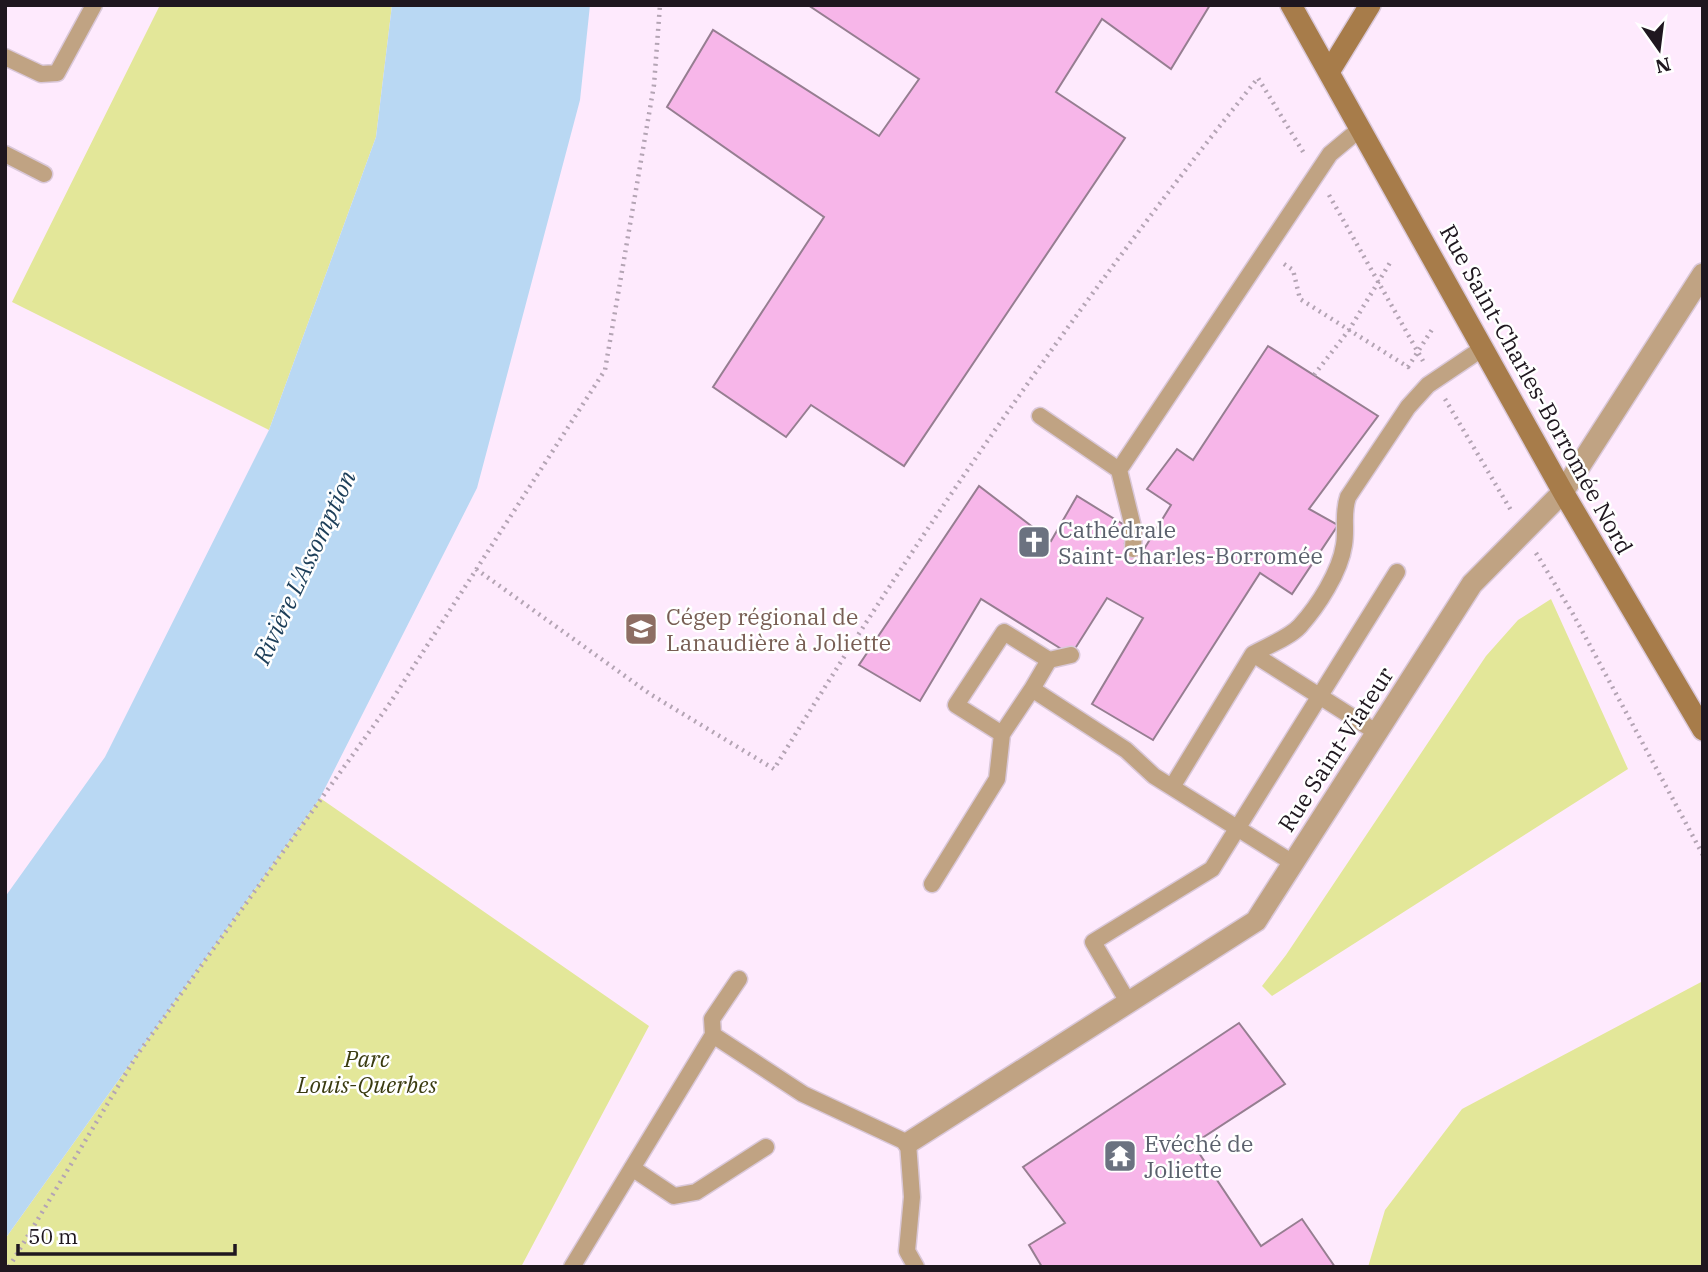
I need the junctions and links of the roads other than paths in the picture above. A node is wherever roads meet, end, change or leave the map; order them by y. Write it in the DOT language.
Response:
graph roads {
  1 [pos="94,5"];
  2 [pos="1291,5"];
  3 [pos="1370,5"];
  4 [pos="5,57"];
  5 [pos="1329,72"];
  6 [pos="1360,128"];
  7 [pos="5,153"];
  8 [pos="44,174"];
  9 [pos="1703,274"];
  10 [pos="1483,348"];
  11 [pos="1040,416"];
  12 [pos="1119,470"];
  13 [pos="1563,492"];
  14 [pos="1133,549"];
  15 [pos="1397,572"];
  16 [pos="1253,654"];
  17 [pos="1071,655"];
  18 [pos="1049,660"];
  19 [pos="1031,689"];
  20 [pos="1321,697"];
  21 [pos="1703,730"];
  22 [pos="1376,732"];
  23 [pos="1002,733"];
  24 [pos="1172,787"];
  25 [pos="1238,828"];
  26 [pos="1293,863"];
  27 [pos="932,884"];
  28 [pos="739,979"];
  29 [pos="1128,1002"];
  30 [pos="713,1035"];
  31 [pos="908,1143"];
  32 [pos="766,1147"];
  33 [pos="632,1168"];
  34 [pos="572,1267"];
  35 [pos="916,1267"];
  1 -- 4 [label="lane"];
  2 -- 5 [label="main road, Rue Saint-Charles-Borromée Nord"];
  3 -- 5 [label="main road"];
  5 -- 6 [label="main road, Rue Saint-Charles-Borromée Nord"];
  6 -- 10 [label="main road, Rue Saint-Charles-Borromée Nord"];
  6 -- 12 [label="lane"];
  7 -- 8 [label="lane"];
  9 -- 13 [label="street, Rue Saint-Viateur"];
  10 -- 13 [label="main road, Rue Saint-Charles-Borromée Nord"];
  10 -- 16 [label="lane"];
  11 -- 12 [label="lane"];
  12 -- 14 [label="lane"];
  13 -- 21 [label="main road, Rue Saint-Charles-Borromée Nord"];
  13 -- 22 [label="street, Rue Saint-Viateur"];
  15 -- 20 [label="lane"];
  16 -- 20 [label="lane"];
  16 -- 24 [label="lane"];
  17 -- 18 [label="lane"];
  18 -- 19 [label="lane"];
  18 -- 23 [label="lane"];
  19 -- 23 [label="lane"];
  19 -- 24 [label="lane"];
  20 -- 22 [label="lane"];
  20 -- 25 [label="lane"];
  22 -- 26 [label="street, Rue Saint-Viateur"];
  23 -- 27 [label="lane"];
  24 -- 25 [label="lane"];
  25 -- 26 [label="lane"];
  25 -- 29 [label="lane"];
  26 -- 29 [label="street, Rue Saint-Viateur"];
  28 -- 30 [label="lane"];
  29 -- 31 [label="street, Rue Saint-Viateur"];
  30 -- 31 [label="lane"];
  30 -- 33 [label="lane"];
  31 -- 35 [label="lane"];
  32 -- 33 [label="lane"];
  33 -- 34 [label="lane"];
}
